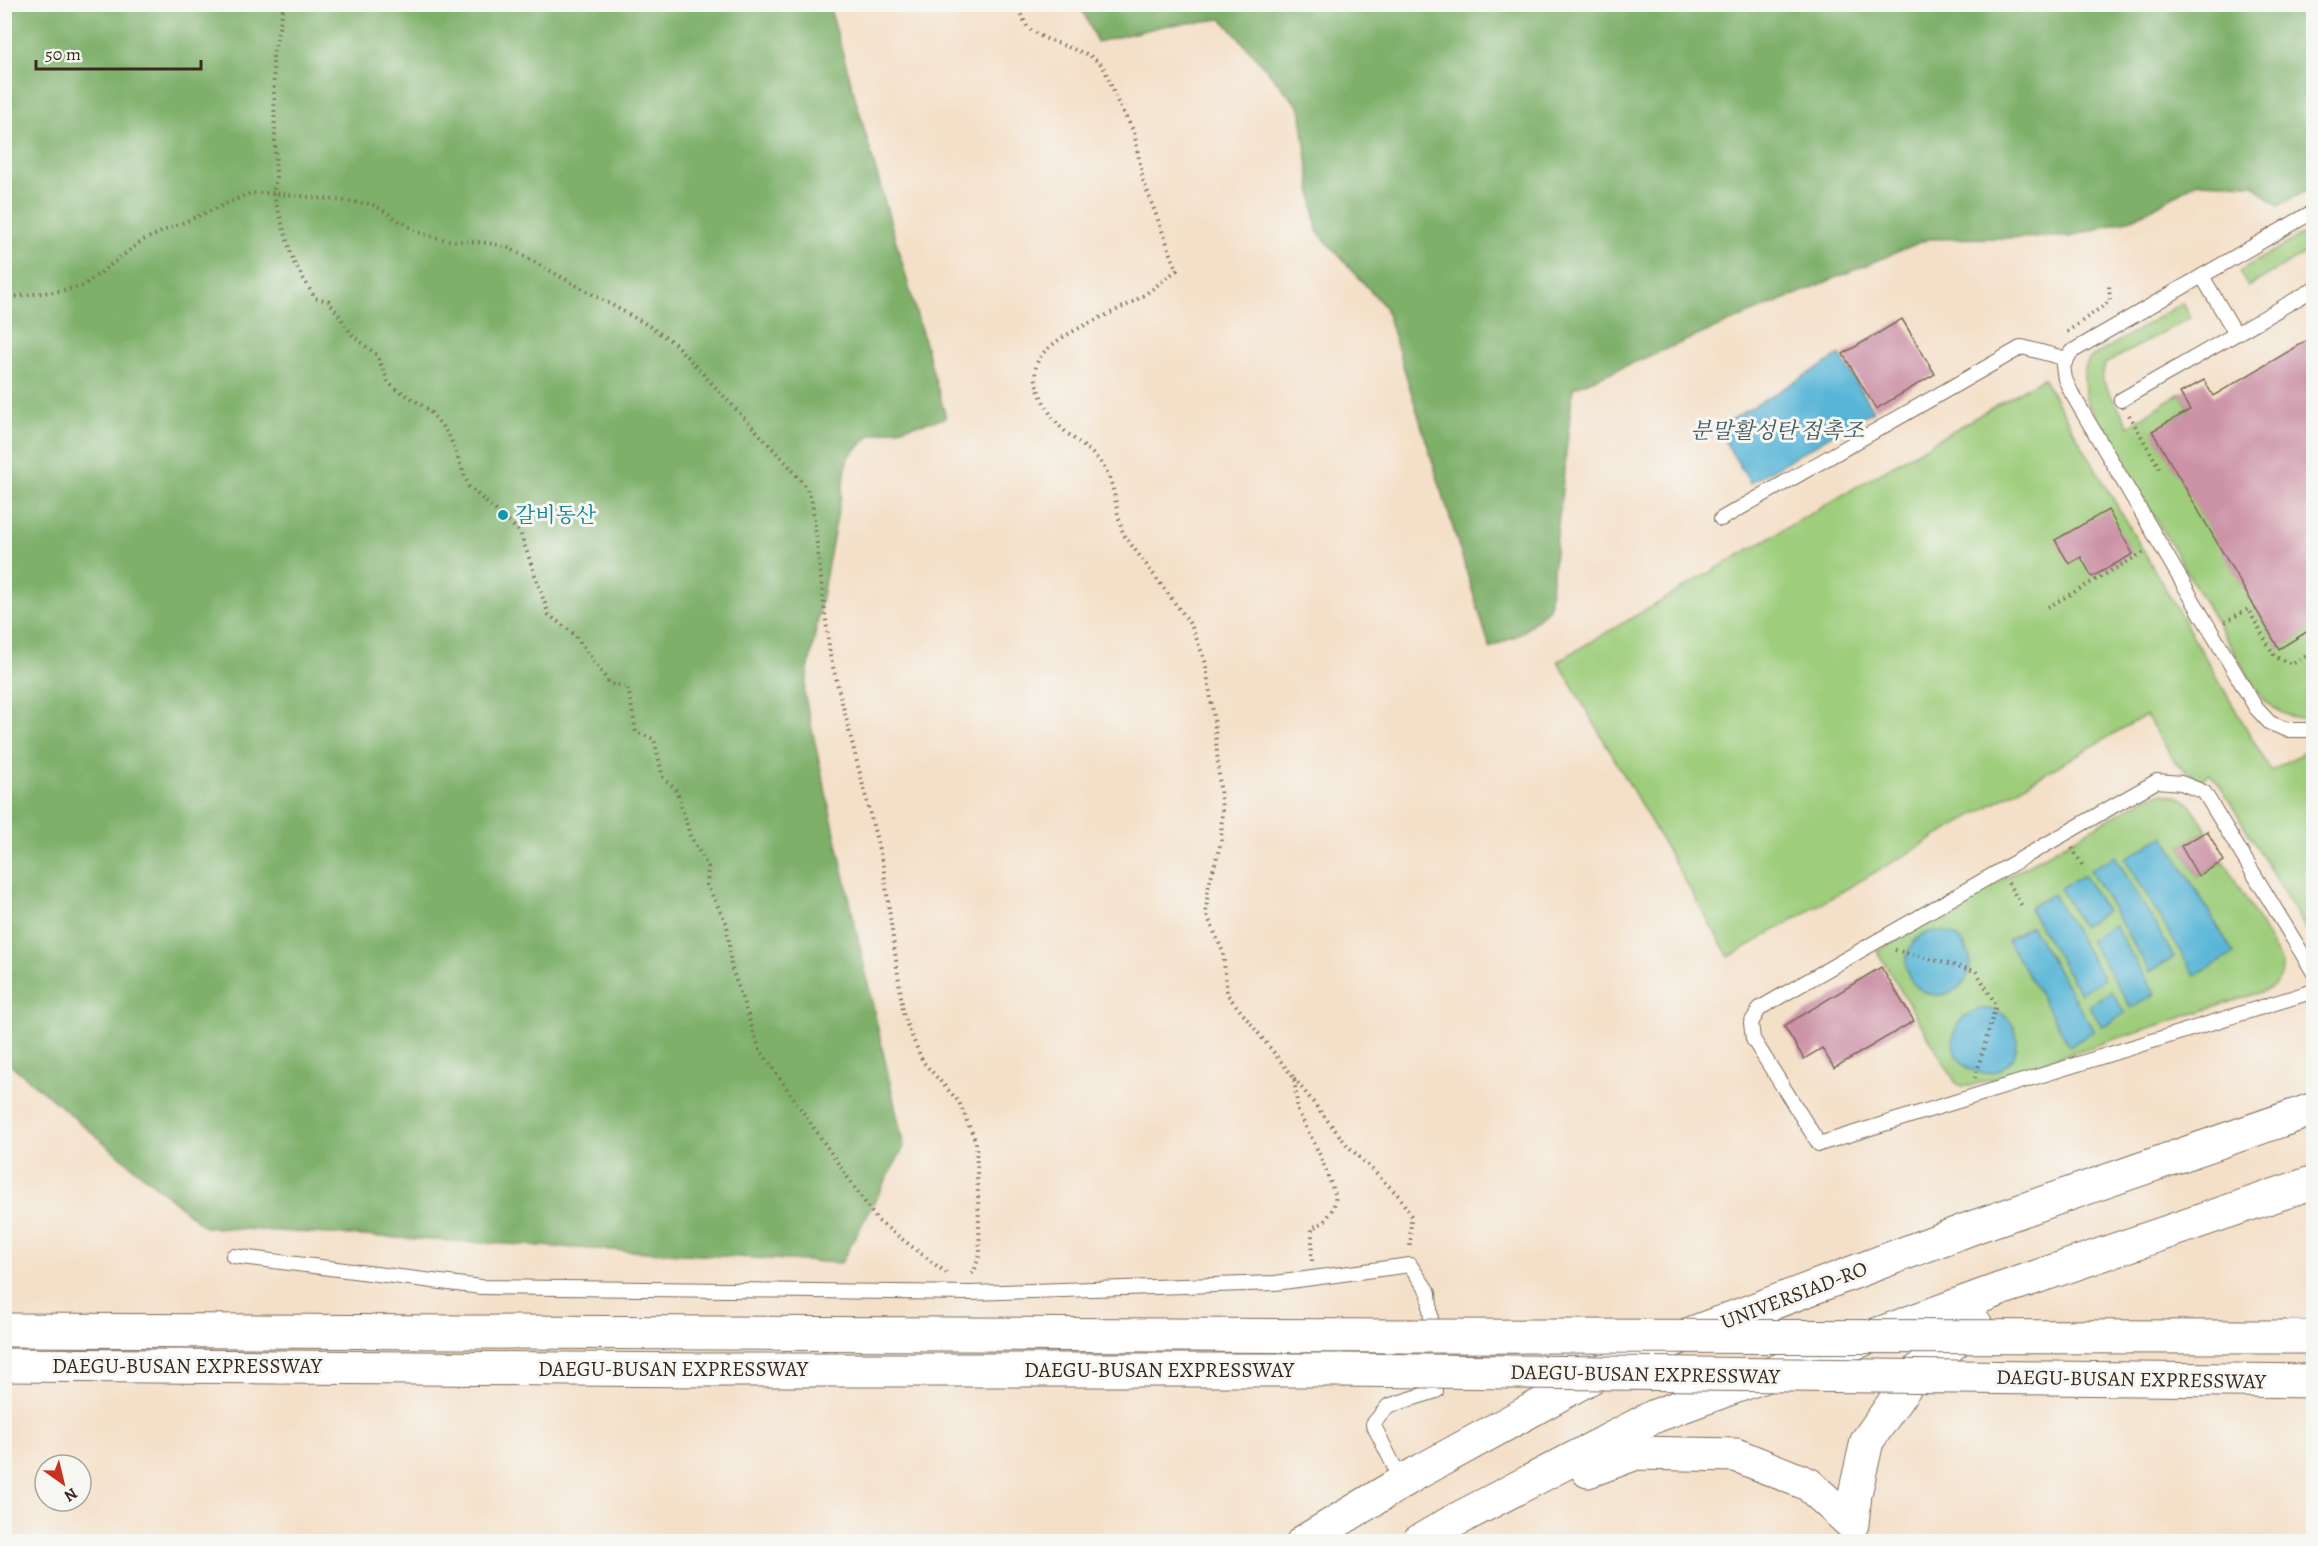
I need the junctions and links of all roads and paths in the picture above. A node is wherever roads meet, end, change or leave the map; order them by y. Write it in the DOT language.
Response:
graph roads {
  1 [pos="286,4"];
  2 [pos="1015,4"];
  3 [pos="273,193"];
  4 [pos="2313,211"];
  5 [pos="2202,276"];
  6 [pos="2109,285"];
  7 [pos="2313,290"];
  8 [pos="4,298"];
  9 [pos="2236,334"];
  10 [pos="2040,351"];
  11 [pos="2067,359"];
  12 [pos="2121,400"];
  13 [pos="2160,469"];
  14 [pos="1721,519"];
  15 [pos="2160,543"];
  16 [pos="2048,608"];
  17 [pos="2211,631"];
  18 [pos="2313,652"];
  19 [pos="2313,730"];
  20 [pos="2001,870"];
  21 [pos="2022,906"];
  22 [pos="1908,953"];
  23 [pos="2313,973"];
  24 [pos="2313,991"];
  25 [pos="1977,1072"];
  26 [pos="1294,1078"];
  27 [pos="2313,1109"];
  28 [pos="2313,1182"];
  29 [pos="233,1256"];
  30 [pos="1410,1265"];
  31 [pos="2071,1265"];
  32 [pos="1311,1277"];
  33 [pos="956,1280"];
  34 [pos="970,1293"];
  35 [pos="4,1330"];
  36 [pos="2313,1337"];
  37 [pos="4,1365"];
  38 [pos="2313,1381"];
  39 [pos="1402,1482"];
  40 [pos="1452,1522"];
  41 [pos="1303,1542"];
  42 [pos="1418,1542"];
  1 -- 3 [label="path"];
  2 -- 26 [label="path"];
  3 -- 8 [label="path"];
  3 -- 33 [label="path"];
  3 -- 33 [label="path"];
  4 -- 5 [label="lane"];
  5 -- 9 [label="lane"];
  5 -- 11 [label="lane"];
  6 -- 10 [label="path"];
  7 -- 9 [label="lane"];
  9 -- 12 [label="lane"];
  10 -- 11 [label="lane"];
  10 -- 14 [label="lane"];
  11 -- 15 [label="lane"];
  12 -- 13 [label="path"];
  15 -- 16 [label="path"];
  15 -- 17 [label="lane"];
  17 -- 18 [label="path"];
  17 -- 19 [label="lane"];
  20 -- 21 [label="path"];
  20 -- 23 [label="lane"];
  20 -- 24 [label="lane"];
  22 -- 25 [label="path"];
  26 -- 30 [label="path"];
  26 -- 32 [label="path"];
  27 -- 39 [label="main road, UNIVERSIAD-RO"];
  28 -- 31 [label="main road"];
  29 -- 34 [label="lane"];
  30 -- 32 [label="lane"];
  30 -- 39 [label="lane"];
  31 -- 40 [label="main road"];
  31 -- 40 [label="main road"];
  32 -- 34 [label="lane"];
  33 -- 34 [label="path"];
  35 -- 36 [label="main road, DAEGU-BUSAN EXPRESSWAY, bridge"];
  37 -- 38 [label="main road, DAEGU-BUSAN EXPRESSWAY, bridge"];
  39 -- 41 [label="main road, UNIVERSIAD-RO"];
  40 -- 42 [label="main road"];
}
